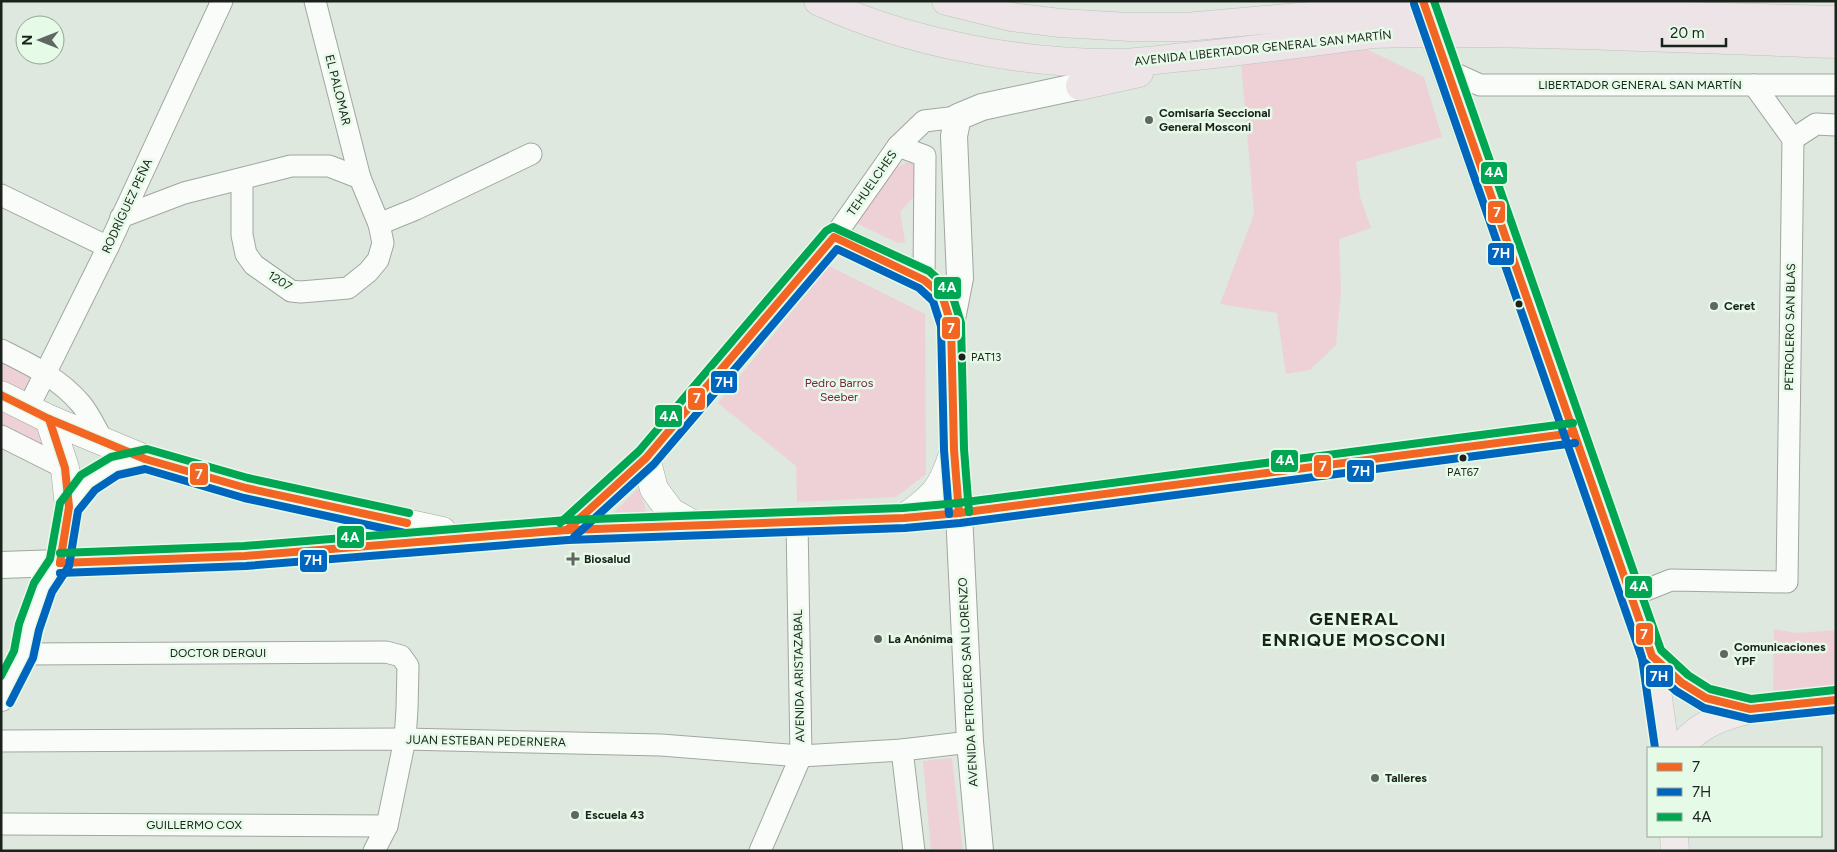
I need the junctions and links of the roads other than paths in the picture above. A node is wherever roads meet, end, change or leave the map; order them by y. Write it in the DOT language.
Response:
graph roads {
  1 [pos="222,1"];
  2 [pos="315,1"];
  3 [pos="818,1"];
  4 [pos="961,3"];
  5 [pos="1702,9"];
  6 [pos="1428,14"];
  7 [pos="1836,20"];
  8 [pos="1836,44"];
  9 [pos="1240,52"];
  10 [pos="1447,70"];
  11 [pos="1080,86"];
  12 [pos="1754,86"];
  13 [pos="1836,86"];
  14 [pos="958,117"];
  15 [pos="1836,125"];
  16 [pos="1793,139"];
  17 [pos="898,146"];
  18 [pos="531,154"];
  19 [pos="360,178"];
  20 [pos="242,179"];
  21 [pos="1,195"];
  22 [pos="122,217"];
  23 [pos="380,224"];
  24 [pos="834,237"];
  25 [pos="108,247"];
  26 [pos="924,280"];
  27 [pos="951,324"];
  28 [pos="1,350"];
  29 [pos="45,372"];
  30 [pos="1,395"];
  31 [pos="38,414"];
  32 [pos="1574,433"];
  33 [pos="1,436"];
  34 [pos="103,442"];
  35 [pos="954,450"];
  36 [pos="646,458"];
  37 [pos="145,459"];
  38 [pos="65,468"];
  39 [pos="69,507"];
  40 [pos="959,513"];
  41 [pos="904,518"];
  42 [pos="797,522"];
  43 [pos="696,526"];
  44 [pos="567,530"];
  45 [pos="470,537"];
  46 [pos="60,563"];
  47 [pos="1,565"];
  48 [pos="1631,596"];
  49 [pos="1652,656"];
  50 [pos="14,662"];
  51 [pos="1,698"];
  52 [pos="1836,700"];
  53 [pos="1750,709"];
  54 [pos="405,739"];
  55 [pos="1,741"];
  56 [pos="970,742"];
  57 [pos="1665,747"];
  58 [pos="1682,747"];
  59 [pos="902,750"];
  60 [pos="801,756"];
  61 [pos="1,824"];
  62 [pos="387,826"];
  63 [pos="1674,837"];
  64 [pos="374,851"];
  65 [pos="760,851"];
  66 [pos="914,851"];
  67 [pos="980,851"];
  68 [pos="1675,851"];
  1 -- 22 [label="street, RODRÍGUEZ PEÑA"];
  2 -- 19 [label="street, EL PALOMAR"];
  3 -- 9 [label="highway, AVENIDA LIBERTADOR GENERAL SAN MARTÍN"];
  4 -- 6 [label="highway, AVENIDA LIBERTADOR GENERAL SAN MARTÍN"];
  5 -- 6 [label="highway, AVENIDA LIBERTADOR GENERAL SAN MARTÍN"];
  5 -- 7 [label="highway, AVENIDA LIBERTADOR GENERAL SAN MARTÍN"];
  6 -- 8 [label="highway, AVENIDA LIBERTADOR GENERAL SAN MARTÍN"];
  6 -- 9 [label="highway, AVENIDA LIBERTADOR GENERAL SAN MARTÍN"];
  6 -- 10 [label="main road"];
  9 -- 11 [label="highway"];
  10 -- 12 [label="street, LIBERTADOR GENERAL SAN MARTÍN"];
  10 -- 32 [label="main road"];
  11 -- 14 [label="street"];
  12 -- 13 [label="street, LIBERTADOR GENERAL SAN MARTÍN"];
  12 -- 16 [label="street"];
  14 -- 17 [label="street"];
  14 -- 27 [label="street"];
  15 -- 16 [label="street"];
  16 -- 48 [label="street, PETROLERO SAN BLAS"];
  17 -- 24 [label="street, TEHUELCHES"];
  17 -- 26 [label="street, TEHUELCHES"];
  18 -- 23 [label="street"];
  19 -- 20 [label="street"];
  19 -- 23 [label="street, 1207"];
  20 -- 22 [label="street"];
  20 -- 23 [label="street, 1207"];
  21 -- 25 [label="street"];
  22 -- 25 [label="street, RODRÍGUEZ PEÑA"];
  24 -- 26 [label="main road"];
  24 -- 36 [label="main road, TEHUELCHES"];
  25 -- 29 [label="street, RODRÍGUEZ PEÑA"];
  26 -- 27 [label="main road"];
  27 -- 35 [label="main road"];
  28 -- 29 [label="street"];
  29 -- 31 [label="street, RODRÍGUEZ PEÑA"];
  29 -- 34 [label="street"];
  30 -- 31 [label="main road"];
  31 -- 34 [label="main road"];
  31 -- 38 [label="main road"];
  32 -- 40 [label="main road"];
  32 -- 48 [label="main road"];
  33 -- 38 [label="street"];
  34 -- 37 [label="main road"];
  35 -- 40 [label="main road"];
  35 -- 41 [label="main road"];
  36 -- 43 [label="main road"];
  36 -- 44 [label="main road, TEHUELCHES"];
  37 -- 39 [label="main road"];
  37 -- 45 [label="main road"];
  38 -- 39 [label="main road"];
  39 -- 46 [label="main road"];
  40 -- 41 [label="main road"];
  40 -- 56 [label="street, AVENIDA PETROLERO SAN LORENZO"];
  41 -- 42 [label="main road"];
  42 -- 43 [label="main road"];
  42 -- 60 [label="street, AVENIDA ARISTAZABAL"];
  43 -- 44 [label="main road"];
  44 -- 45 [label="main road"];
  45 -- 46 [label="main road"];
  46 -- 47 [label="street"];
  46 -- 50 [label="street"];
  48 -- 49 [label="main road"];
  49 -- 53 [label="main road"];
  49 -- 57 [label="main road"];
  50 -- 51 [label="street"];
  50 -- 54 [label="street, DOCTOR DERQUI"];
  52 -- 53 [label="main road"];
  53 -- 58 [label="main road"];
  54 -- 55 [label="street, JUAN ESTEBAN PEDERNERA"];
  54 -- 60 [label="street, JUAN ESTEBAN PEDERNERA"];
  54 -- 62 [label="street"];
  56 -- 59 [label="street, JUAN ESTEBAN PEDERNERA"];
  56 -- 67 [label="street, AVENIDA PETROLERO SAN LORENZO"];
  59 -- 60 [label="street, JUAN ESTEBAN PEDERNERA"];
  59 -- 66 [label="street"];
  60 -- 65 [label="street, AVENIDA ARISTAZABAL"];
  61 -- 62 [label="street, GUILLERMO COX"];
  62 -- 64 [label="street"];
  63 -- 68 [label="main road"];
}
